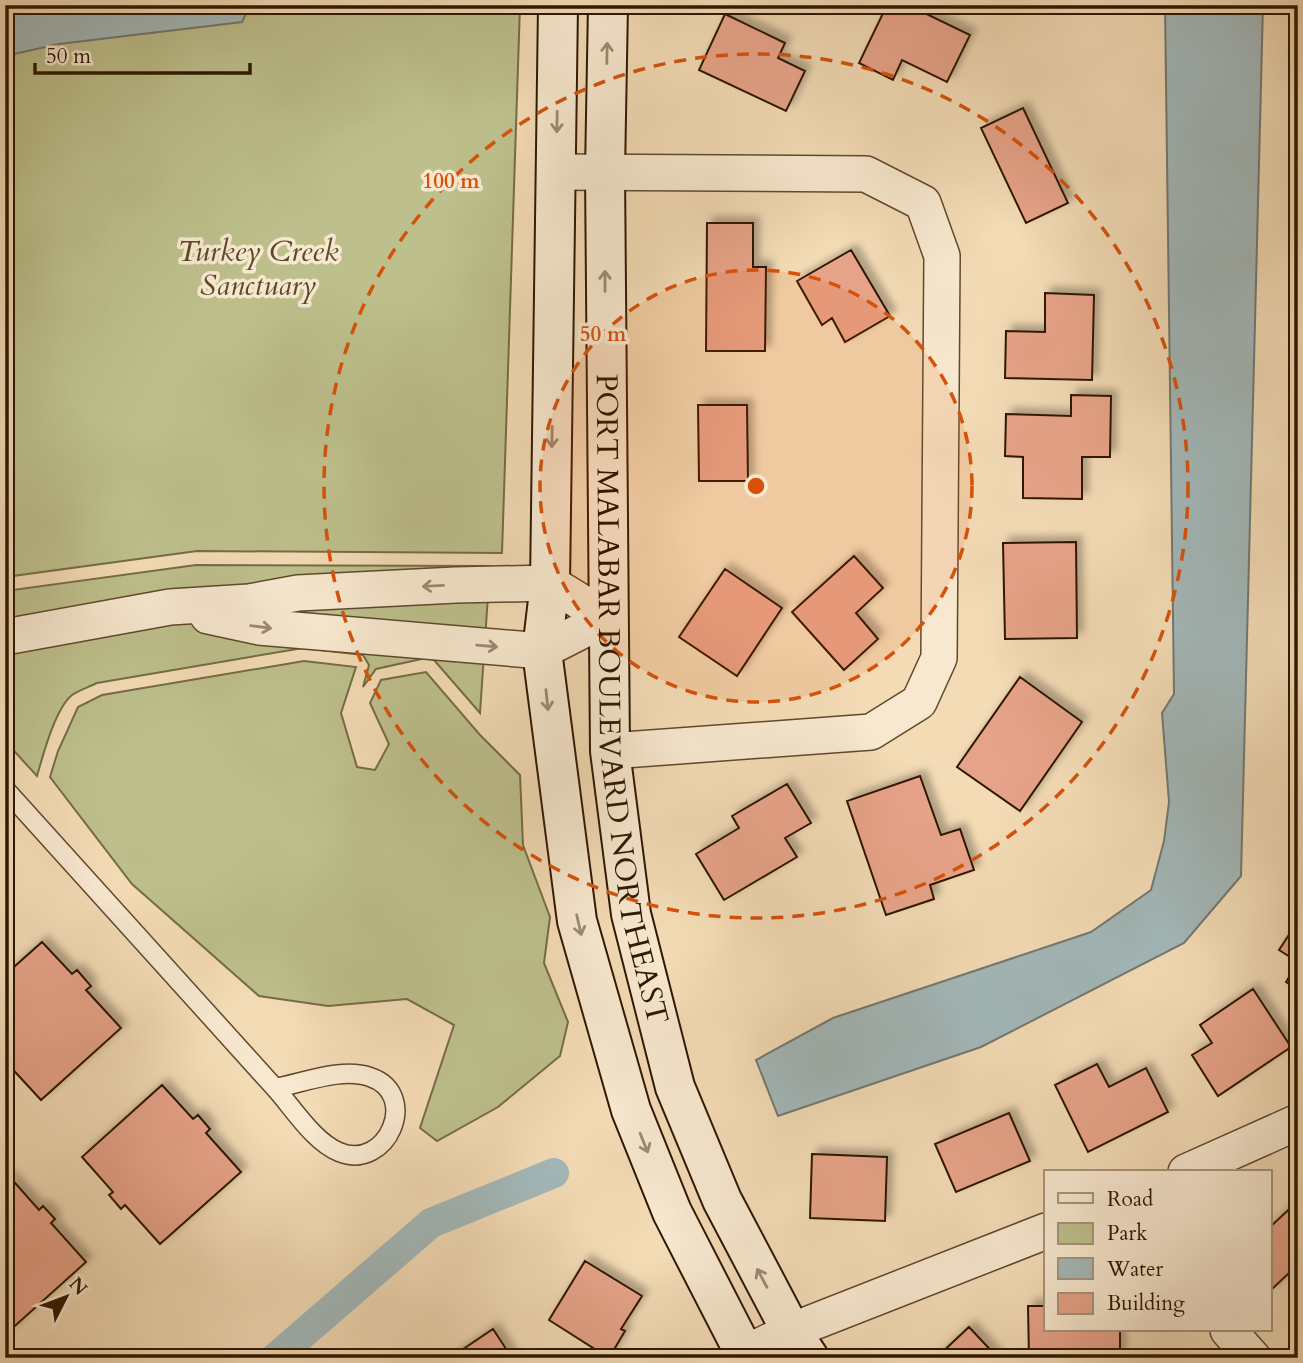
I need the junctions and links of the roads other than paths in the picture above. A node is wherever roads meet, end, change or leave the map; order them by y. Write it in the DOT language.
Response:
graph roads {
  1 [pos="558,5"];
  2 [pos="608,5"];
  3 [pos="557,172"];
  4 [pos="605,172"];
  5 [pos="550,583"];
  6 [pos="170,607"];
  7 [pos="607,618"];
  8 [pos="5,638"];
  9 [pos="542,651"];
  10 [pos="610,751"];
  11 [pos="5,789"];
  12 [pos="275,1088"];
  13 [pos="1298,1122"];
  14 [pos="1190,1170"];
  15 [pos="1044,1232"];
  16 [pos="1230,1332"];
  17 [pos="800,1345"];
  18 [pos="742,1356"];
  19 [pos="1253,1358"];
  1 -- 3 [label="street, PORT MALABAR BOULEVARD NORTHEAST, one-way"];
  4 -- 2 [label="street, PORT MALABAR BOULEVARD NORTHEAST, one-way"];
  3 -- 4 [label="street"];
  3 -- 5 [label="street, PORT MALABAR BOULEVARD NORTHEAST, one-way"];
  7 -- 4 [label="street, PORT MALABAR BOULEVARD NORTHEAST, one-way"];
  4 -- 10 [label="street"];
  5 -- 6 [label="street, one-way"];
  5 -- 7 [label="street"];
  5 -- 9 [label="street, PORT MALABAR BOULEVARD NORTHEAST"];
  6 -- 8 [label="street"];
  6 -- 9 [label="street, one-way"];
  7 -- 9 [label="street"];
  7 -- 10 [label="street, PORT MALABAR BOULEVARD NORTHEAST"];
  9 -- 18 [label="street, PORT MALABAR BOULEVARD NORTHEAST, one-way"];
  17 -- 10 [label="street, PORT MALABAR BOULEVARD NORTHEAST, one-way"];
  11 -- 12 [label="lane"];
  12 -- 12 [label="lane"];
  13 -- 14 [label="street"];
  15 -- 17 [label="street"];
  16 -- 19 [label="street"];
  17 -- 18 [label="street"];
}
